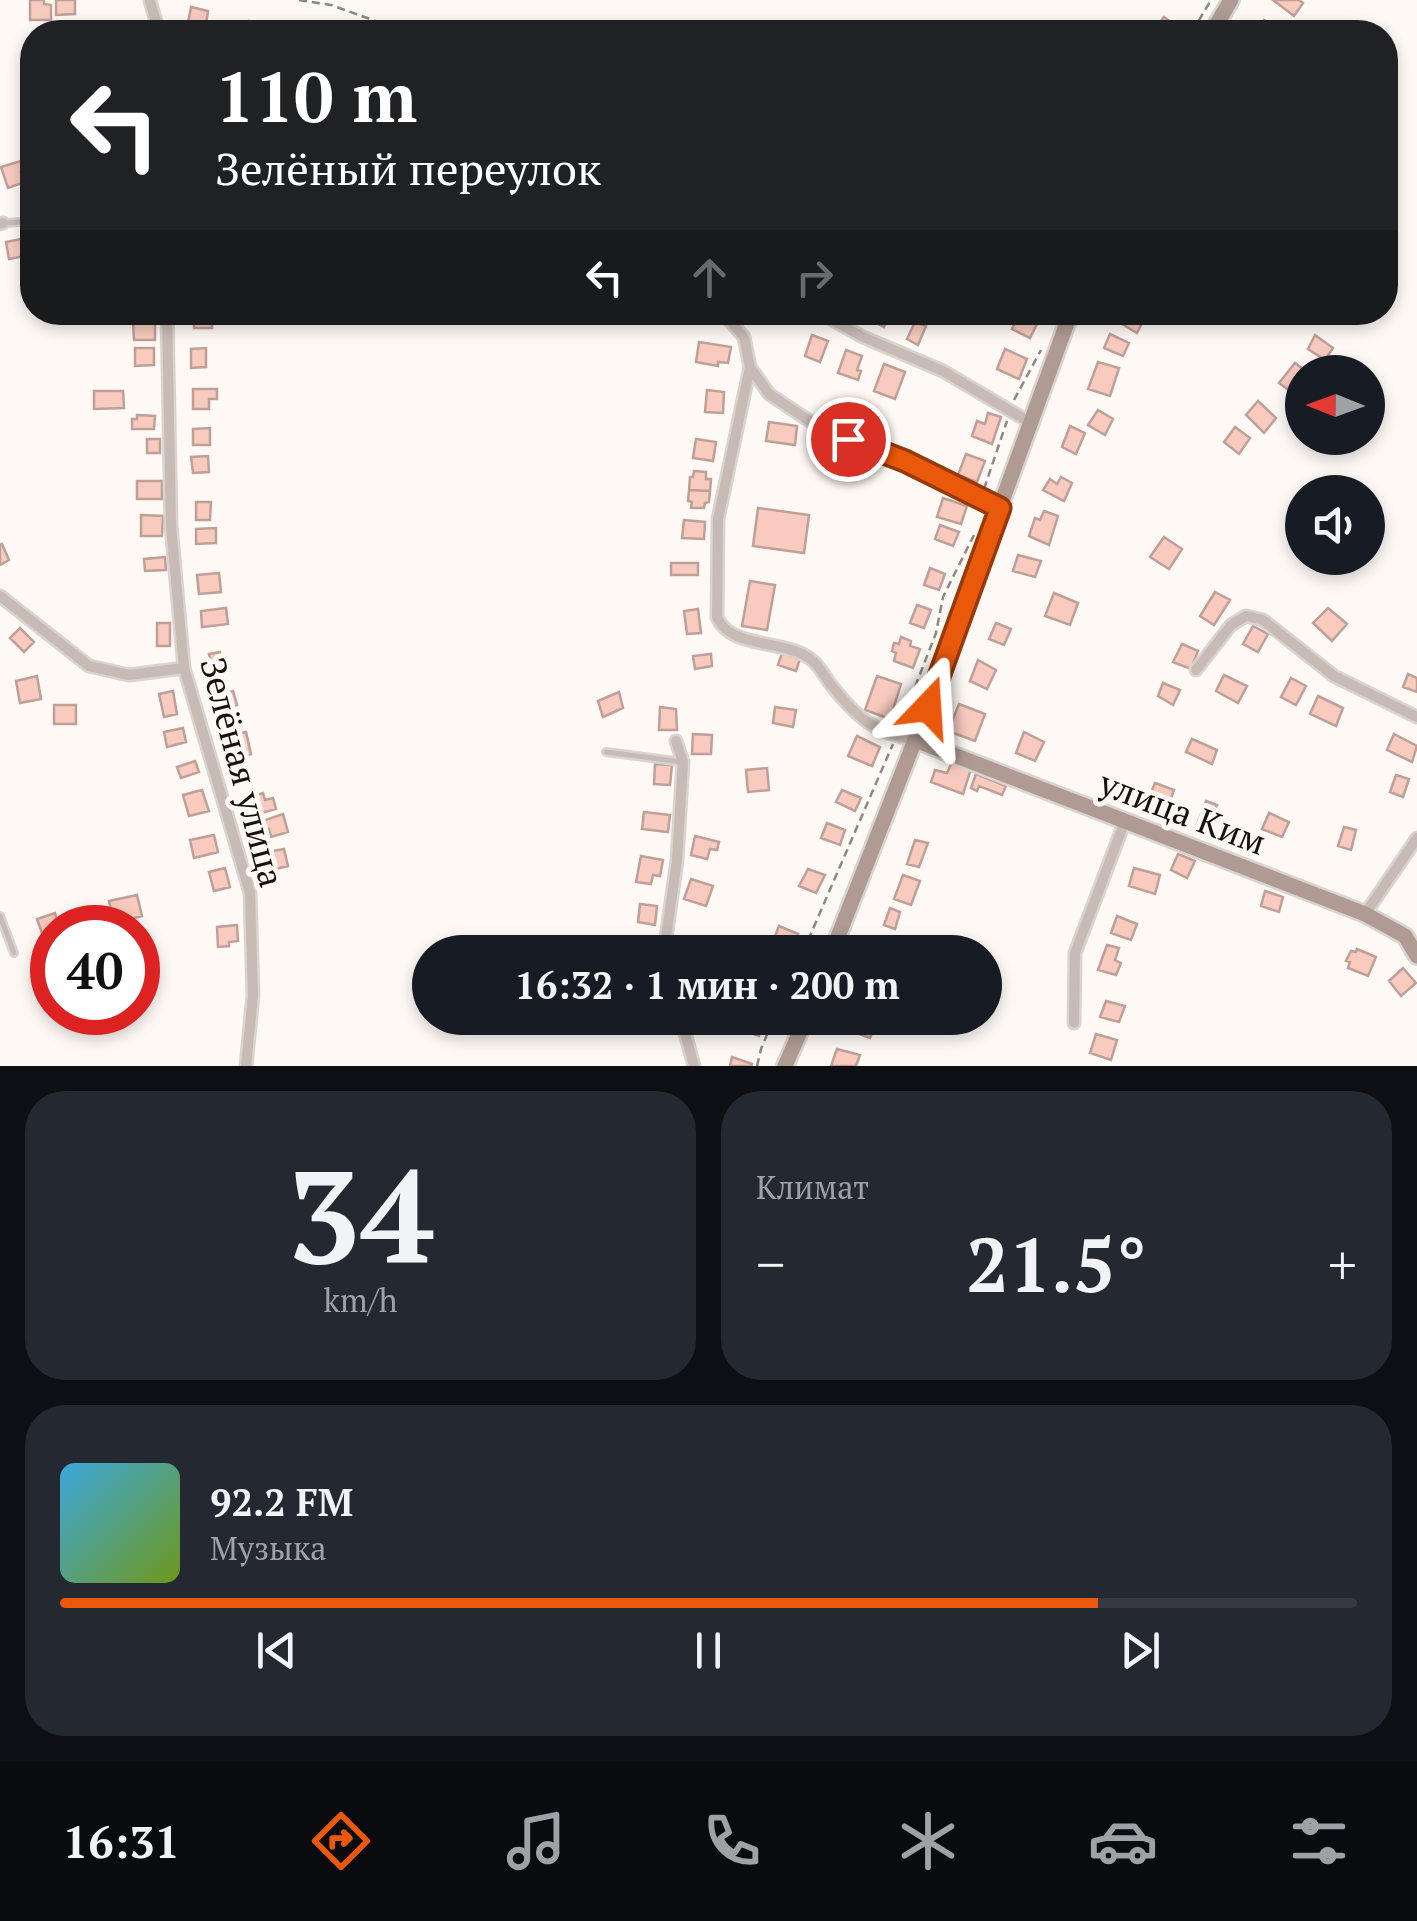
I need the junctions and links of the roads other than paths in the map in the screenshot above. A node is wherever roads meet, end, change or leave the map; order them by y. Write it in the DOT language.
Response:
graph roads {
  1 [pos="167,325"];
  2 [pos="734,325"];
  3 [pos="841,325"];
  4 [pos="1067,325"];
  5 [pos="750,367"];
  6 [pos="1031,423"];
  7 [pos="1000,508"];
  8 [pos="0,596"];
  9 [pos="184,668"];
  10 [pos="1196,670"];
  11 [pos="1417,717"];
  12 [pos="916,740"];
  13 [pos="676,742"];
  14 [pos="606,752"];
  15 [pos="682,762"];
  16 [pos="1125,822"];
  17 [pos="1417,838"];
  18 [pos="1366,914"];
  19 [pos="0,916"];
  20 [pos="666,935"];
  21 [pos="839,935"];
  22 [pos="14,953"];
  23 [pos="1417,956"];
  24 [pos="1074,1022"];
  25 [pos="686,1035"];
  26 [pos="799,1035"];
  27 [pos="246,1066"];
  28 [pos="694,1066"];
  29 [pos="785,1066"];
  1 -- 9 [label="street, Зелёная улица"];
  2 -- 5 [label="street"];
  3 -- 6 [label="street"];
  4 -- 6 [label="street"];
  5 -- 7 [label="street"];
  5 -- 12 [label="street"];
  6 -- 7 [label="street"];
  7 -- 12 [label="street"];
  8 -- 9 [label="street"];
  9 -- 27 [label="street, Зелёная улица"];
  10 -- 11 [label="street"];
  12 -- 16 [label="street, улица Ким"];
  12 -- 21 [label="street"];
  13 -- 15 [label="street"];
  14 -- 15 [label="lane"];
  15 -- 20 [label="street"];
  16 -- 18 [label="street, улица Ким"];
  16 -- 24 [label="street"];
  17 -- 18 [label="street"];
  18 -- 23 [label="street, улица Ким"];
  19 -- 22 [label="lane"];
  25 -- 28 [label="street"];
  26 -- 29 [label="street"];
}
